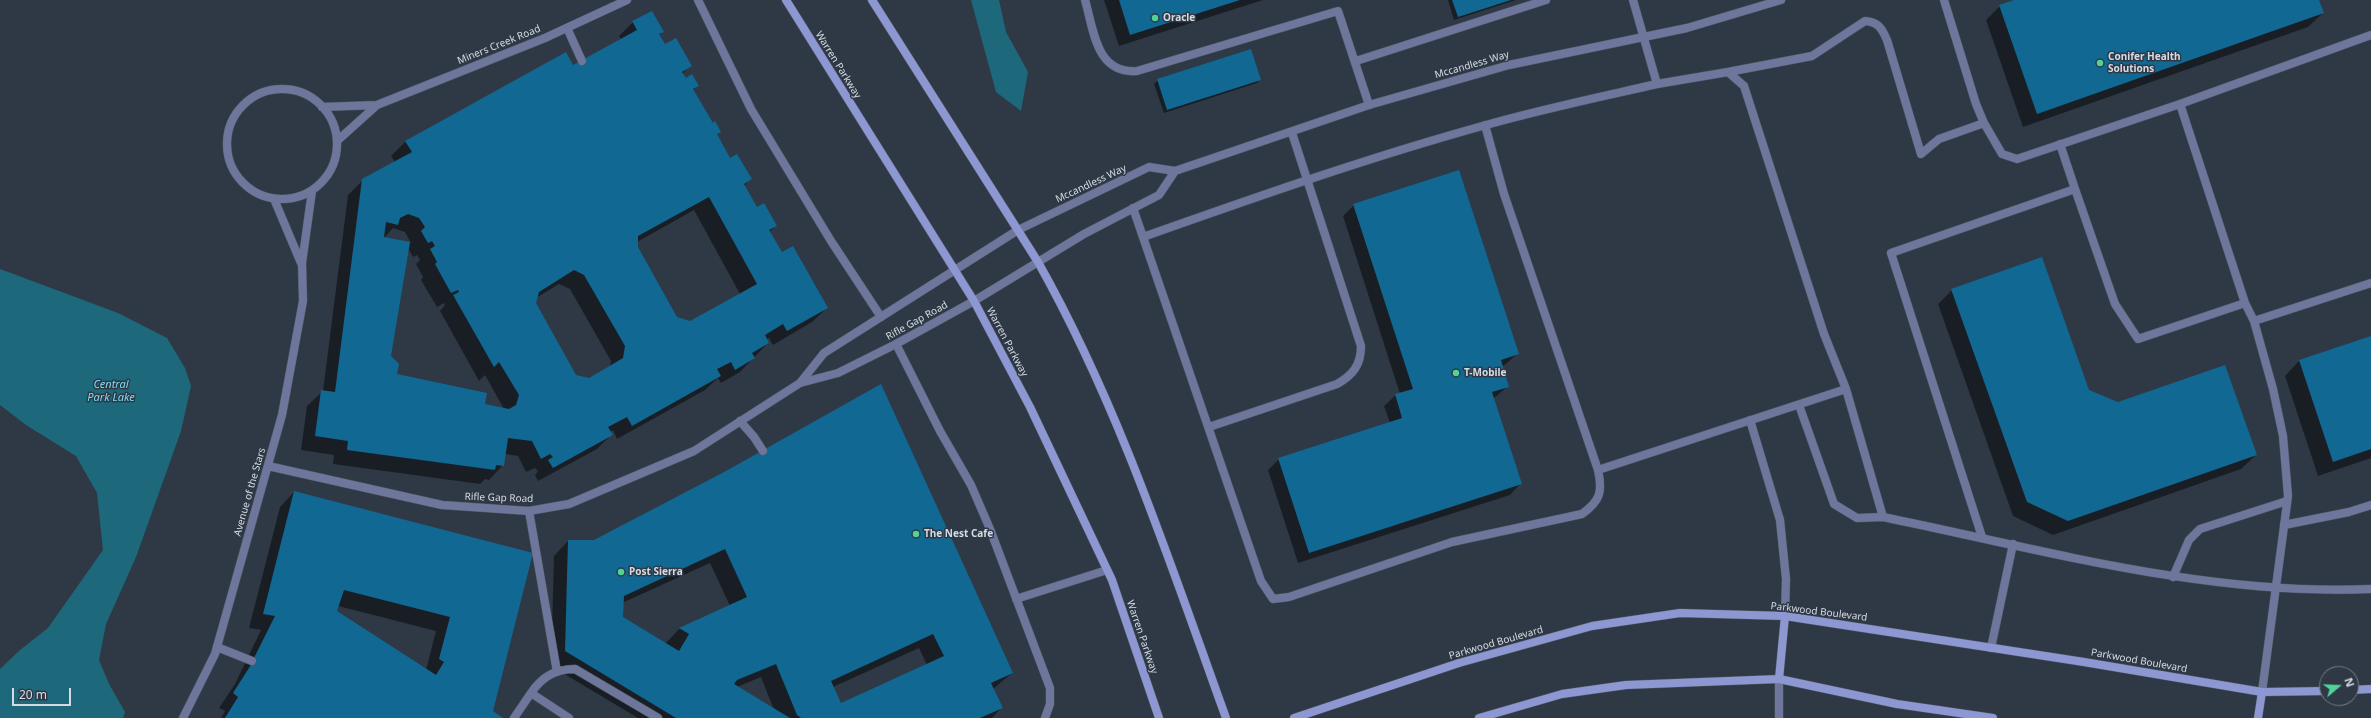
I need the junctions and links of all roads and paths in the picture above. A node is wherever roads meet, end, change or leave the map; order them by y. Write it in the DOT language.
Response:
graph roads {
  1 [pos="627,0"];
  2 [pos="698,0"];
  3 [pos="786,0"];
  4 [pos="872,0"];
  5 [pos="1085,0"];
  6 [pos="1546,0"];
  7 [pos="1633,0"];
  8 [pos="1781,0"];
  9 [pos="1944,0"];
  10 [pos="566,28"];
  11 [pos="2371,35"];
  12 [pos="1643,37"];
  13 [pos="582,60"];
  14 [pos="1356,60"];
  15 [pos="1728,72"];
  16 [pos="1657,84"];
  17 [pos="2180,104"];
  18 [pos="377,105"];
  19 [pos="1369,105"];
  20 [pos="322,107"];
  21 [pos="1984,123"];
  22 [pos="1485,125"];
  23 [pos="1292,133"];
  24 [pos="337,141"];
  25 [pos="2060,144"];
  26 [pos="1175,171"];
  27 [pos="1307,179"];
  28 [pos="2075,189"];
  29 [pos="312,191"];
  30 [pos="274,199"];
  31 [pos="1133,208"];
  32 [pos="1018,230"];
  33 [pos="1143,237"];
  34 [pos="1038,262"];
  35 [pos="302,263"];
  36 [pos="955,271"];
  37 [pos="2371,283"];
  38 [pos="974,301"];
  39 [pos="2245,303"];
  40 [pos="881,317"];
  41 [pos="2254,321"];
  42 [pos="896,344"];
  43 [pos="800,383"];
  44 [pos="1846,389"];
  45 [pos="1799,405"];
  46 [pos="1750,420"];
  47 [pos="740,421"];
  48 [pos="1209,427"];
  49 [pos="763,451"];
  50 [pos="268,466"];
  51 [pos="1598,470"];
  52 [pos="2287,501"];
  53 [pos="2371,505"];
  54 [pos="529,511"];
  55 [pos="1883,517"];
  56 [pos="2284,525"];
  57 [pos="1982,537"];
  58 [pos="2013,544"];
  59 [pos="1107,570"];
  60 [pos="2173,577"];
  61 [pos="2275,589"];
  62 [pos="2371,589"];
  63 [pos="1016,599"];
  64 [pos="1785,616"];
  65 [pos="217,647"];
  66 [pos="1991,648"];
  67 [pos="252,661"];
  68 [pos="557,672"];
  69 [pos="1779,679"];
  70 [pos="2371,689"];
  71 [pos="2359,690"];
  72 [pos="2319,691"];
  73 [pos="2262,692"];
  74 [pos="531,693"];
  75 [pos="184,718"];
  76 [pos="514,718"];
  77 [pos="568,718"];
  78 [pos="658,718"];
  79 [pos="1045,718"];
  80 [pos="1159,718"];
  81 [pos="1226,718"];
  82 [pos="1294,718"];
  83 [pos="1478,718"];
  84 [pos="1778,718"];
  85 [pos="1993,718"];
  86 [pos="2258,718"];
  1 -- 10 [label="street, Miners Creek Road"];
  2 -- 40 [label="street"];
  3 -- 36 [label="main road, Warren Parkway"];
  4 -- 32 [label="main road"];
  5 -- 14 [label="street"];
  6 -- 14 [label="street"];
  7 -- 12 [label="street"];
  8 -- 12 [label="street, Mccandless Way"];
  9 -- 21 [label="street"];
  10 -- 13 [label="street"];
  10 -- 18 [label="street, Miners Creek Road"];
  11 -- 17 [label="street"];
  12 -- 16 [label="street"];
  12 -- 19 [label="street, Mccandless Way"];
  14 -- 19 [label="street"];
  15 -- 16 [label="street"];
  15 -- 21 [label="street"];
  15 -- 44 [label="street"];
  16 -- 22 [label="street"];
  17 -- 25 [label="street"];
  17 -- 39 [label="street"];
  18 -- 20 [label="street, Miners Creek Road"];
  18 -- 24 [label="street, Miners Creek Road"];
  19 -- 23 [label="street, Mccandless Way"];
  20 -- 24 [label="street"];
  20 -- 30 [label="street"];
  21 -- 25 [label="street"];
  22 -- 27 [label="street"];
  22 -- 51 [label="street"];
  23 -- 26 [label="street, Mccandless Way"];
  23 -- 27 [label="street"];
  24 -- 29 [label="street"];
  25 -- 28 [label="street"];
  26 -- 31 [label="street"];
  26 -- 32 [label="street, Mccandless Way"];
  27 -- 33 [label="street"];
  27 -- 48 [label="street"];
  28 -- 39 [label="street"];
  28 -- 57 [label="street"];
  29 -- 30 [label="street"];
  29 -- 35 [label="street, Avenue of the Stars"];
  30 -- 35 [label="street, Avenue of the Stars"];
  31 -- 33 [label="street"];
  31 -- 34 [label="street"];
  32 -- 34 [label="main road"];
  32 -- 36 [label="street, Rifle Gap Road"];
  33 -- 48 [label="street"];
  34 -- 38 [label="street, Rifle Gap Road"];
  34 -- 81 [label="main road"];
  35 -- 50 [label="street, Avenue of the Stars"];
  36 -- 38 [label="main road, Warren Parkway"];
  36 -- 40 [label="street, Rifle Gap Road"];
  37 -- 41 [label="street"];
  38 -- 42 [label="street, Rifle Gap Road"];
  38 -- 59 [label="main road, Warren Parkway"];
  39 -- 41 [label="street"];
  40 -- 43 [label="street, Rifle Gap Road"];
  41 -- 52 [label="street"];
  42 -- 43 [label="street, Rifle Gap Road"];
  42 -- 63 [label="street"];
  43 -- 47 [label="street, Rifle Gap Road"];
  44 -- 45 [label="street"];
  44 -- 55 [label="street"];
  45 -- 46 [label="street"];
  45 -- 55 [label="street"];
  46 -- 51 [label="street"];
  46 -- 64 [label="street"];
  47 -- 49 [label="street"];
  47 -- 54 [label="street, Rifle Gap Road"];
  48 -- 51 [label="street"];
  50 -- 54 [label="street, Rifle Gap Road"];
  50 -- 65 [label="street, Avenue of the Stars"];
  52 -- 56 [label="street"];
  52 -- 60 [label="street"];
  53 -- 56 [label="street"];
  54 -- 68 [label="street"];
  55 -- 57 [label="street"];
  56 -- 61 [label="street"];
  57 -- 58 [label="street"];
  58 -- 60 [label="street"];
  58 -- 66 [label="street"];
  59 -- 63 [label="street"];
  59 -- 80 [label="main road, Warren Parkway"];
  60 -- 61 [label="street"];
  61 -- 62 [label="street"];
  61 -- 73 [label="street"];
  63 -- 79 [label="street"];
  64 -- 66 [label="main road, Parkwood Boulevard"];
  64 -- 69 [label="main road"];
  64 -- 82 [label="main road, Parkwood Boulevard"];
  65 -- 67 [label="street"];
  65 -- 75 [label="street, Avenue of the Stars"];
  66 -- 73 [label="main road, Parkwood Boulevard"];
  68 -- 74 [label="street"];
  68 -- 78 [label="street"];
  69 -- 83 [label="main road"];
  69 -- 84 [label="street"];
  69 -- 85 [label="main road"];
  70 -- 71 [label="main road"];
  72 -- 73 [label="main road, Parkwood Boulevard"];
  73 -- 86 [label="main road"];
  74 -- 76 [label="street"];
  74 -- 77 [label="street"];
}
